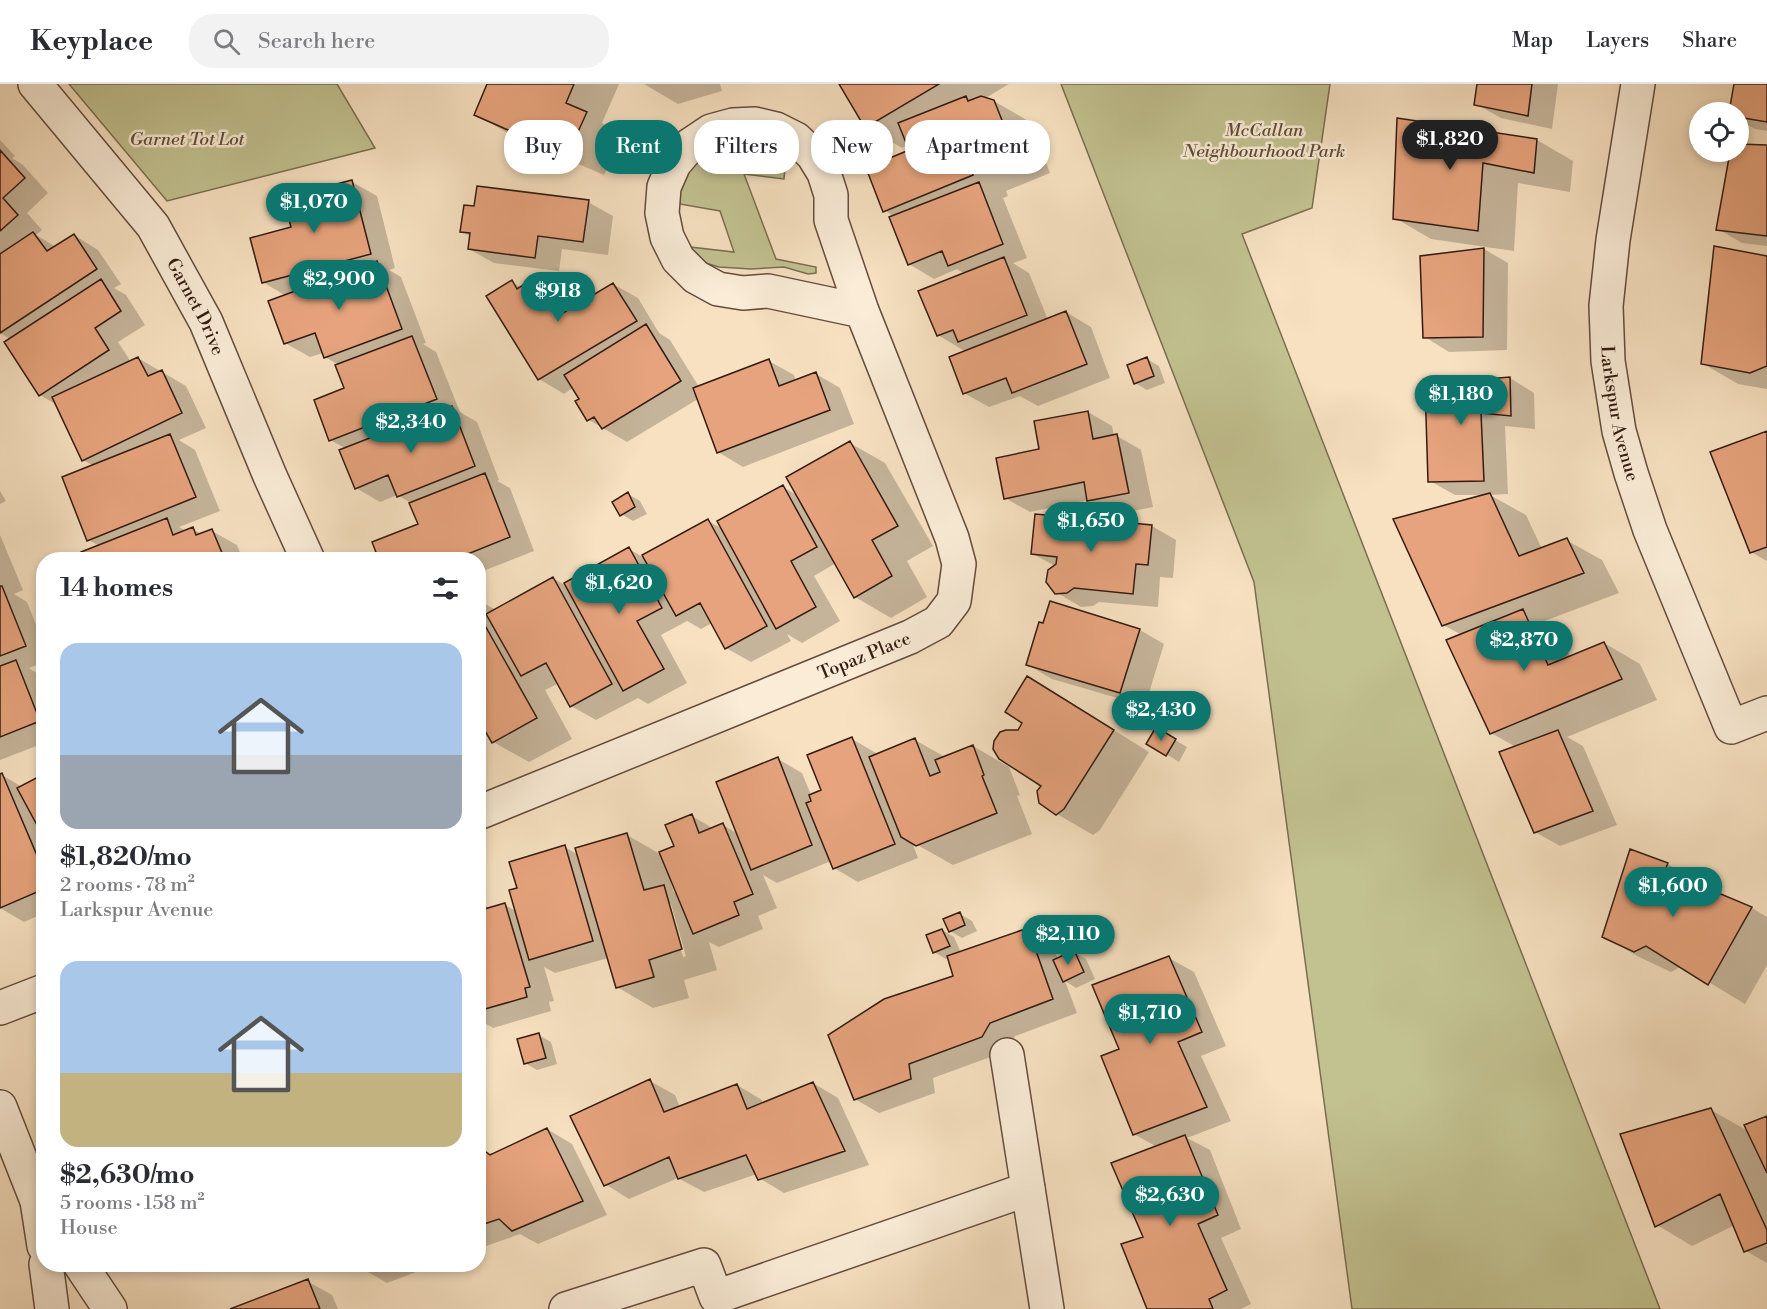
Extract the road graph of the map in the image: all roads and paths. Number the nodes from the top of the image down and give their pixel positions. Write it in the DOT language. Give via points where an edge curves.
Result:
graph roads {
  1 [pos="35,84"];
  2 [pos="1638,84"];
  3 [pos="862,311"];
  4 [pos="304,552"];
  5 [pos="1767,713"];
  6 [pos="486,810"];
  7 [pos="36,994"];
  8 [pos="0,1008"];
  9 [pos="1007,1055"];
  10 [pos="0,1107"];
  11 [pos="1028,1190"];
  12 [pos="36,1195"];
  13 [pos="47,1272"];
  14 [pos="85,1272"];
  15 [pos="718,1303"];
  16 [pos="52,1309"];
  17 [pos="110,1309"];
  18 [pos="566,1309"];
  19 [pos="1047,1309"];
  1 -- 4 [label="street, Garnet Drive" via="153,226 207,322"];
  2 -- 5 [label="street, Larkspur Avenue" via="1606,306 1608,361 1619,431 1650,530 1731,727"];
  3 -- 3 [label="street, Topaz Place" via="831,220 831,195 813,155 786,134 755,124 711,131 690,145 674,164 664,187 662,213 670,245 696,277 718,289 768,291"];
  3 -- 6 [label="street, Topaz Place" via="957,555 954,601 939,622"];
  7 -- 8 [label="street"];
  9 -- 11 [label="street"];
  10 -- 12 [label="street"];
  11 -- 15 [label="street"];
  11 -- 19 [label="street"];
  13 -- 16 [label="street"];
  14 -- 17 [label="street"];
  15 -- 18 [label="street" via="705,1265"];
}
